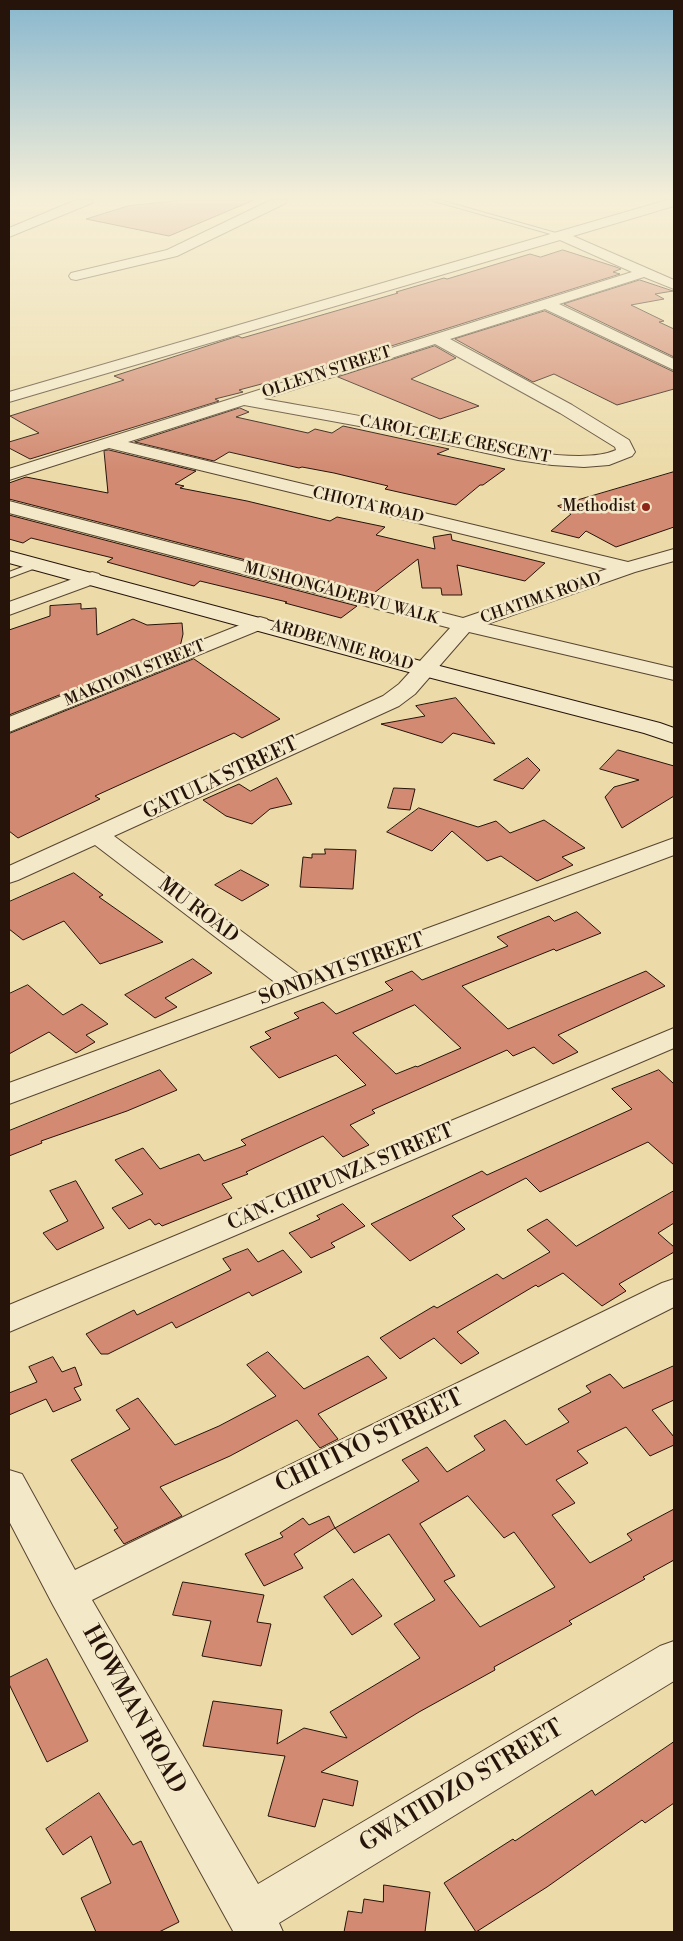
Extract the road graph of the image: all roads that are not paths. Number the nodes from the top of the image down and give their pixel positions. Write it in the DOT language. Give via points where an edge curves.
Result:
graph roads {
  1 [pos="370,291"];
  2 [pos="588,291"];
  3 [pos="546,304"];
  4 [pos="436,338"];
  5 [pos="674,365"];
  6 [pos="9,396"];
  7 [pos="241,400"];
  8 [pos="108,443"];
  9 [pos="9,475"];
  10 [pos="9,507"];
  11 [pos="674,555"];
  12 [pos="9,557"];
  13 [pos="38,564"];
  14 [pos="628,568"];
  15 [pos="9,575"];
  16 [pos="92,578"];
  17 [pos="9,609"];
  18 [pos="260,623"];
  19 [pos="464,626"];
  20 [pos="424,669"];
  21 [pos="674,674"];
  22 [pos="9,725"];
  23 [pos="674,736"];
  24 [pos="98,835"];
  25 [pos="674,846"];
  26 [pos="9,875"];
  27 [pos="298,986"];
  28 [pos="674,1037"];
  29 [pos="9,1094"];
  30 [pos="674,1292"];
  31 [pos="9,1319"];
  32 [pos="9,1485"];
  33 [pos="67,1593"];
  34 [pos="674,1659"];
  35 [pos="254,1924"];
  1 -- 6 [label="street"];
  2 -- 3 [label="street, OLLEYN STREET"];
  3 -- 4 [label="street, OLLEYN STREET"];
  3 -- 5 [label="street"];
  4 -- 7 [label="street, OLLEYN STREET"];
  4 -- 7 [label="street, CAROL CELE CRESCENT" via="566,409 623,444 626,452 609,460 593,462 538,458 400,428"];
  7 -- 8 [label="street, OLLEYN STREET"];
  8 -- 9 [label="street, OLLEYN STREET" via="28,466"];
  8 -- 14 [label="street, CHIOTA ROAD"];
  10 -- 19 [label="street, MUSHONGADEBVU WALK"];
  11 -- 14 [label="street, CHATIMA ROAD"];
  12 -- 13 [label="street, ARDBENNIE ROAD"];
  13 -- 15 [label="lane"];
  13 -- 16 [label="street, ARDBENNIE ROAD"];
  14 -- 19 [label="street, CHATIMA ROAD"];
  16 -- 17 [label="street"];
  16 -- 18 [label="street, ARDBENNIE ROAD"];
  18 -- 20 [label="street, ARDBENNIE ROAD"];
  18 -- 22 [label="street, MAKIYONI STREET"];
  19 -- 20 [label="street, CHATIMA ROAD"];
  19 -- 21 [label="street, MUSHONGADEBVU WALK"];
  20 -- 23 [label="street, ARDBENNIE ROAD"];
  20 -- 24 [label="street, GATULA STREET" via="391,701"];
  24 -- 26 [label="street, GATULA STREET"];
  24 -- 27 [label="street, MU ROAD"];
  25 -- 27 [label="street, SONDAYI STREET"];
  27 -- 29 [label="street, SONDAYI STREET"];
  28 -- 31 [label="street, CAN. CHIPUNZA STREET"];
  30 -- 33 [label="street, CHITIYO STREET"];
  32 -- 33 [label="street, HOWMAN ROAD"];
  33 -- 35 [label="street, HOWMAN ROAD"];
  34 -- 35 [label="street, GWATIDZO STREET"];
}
